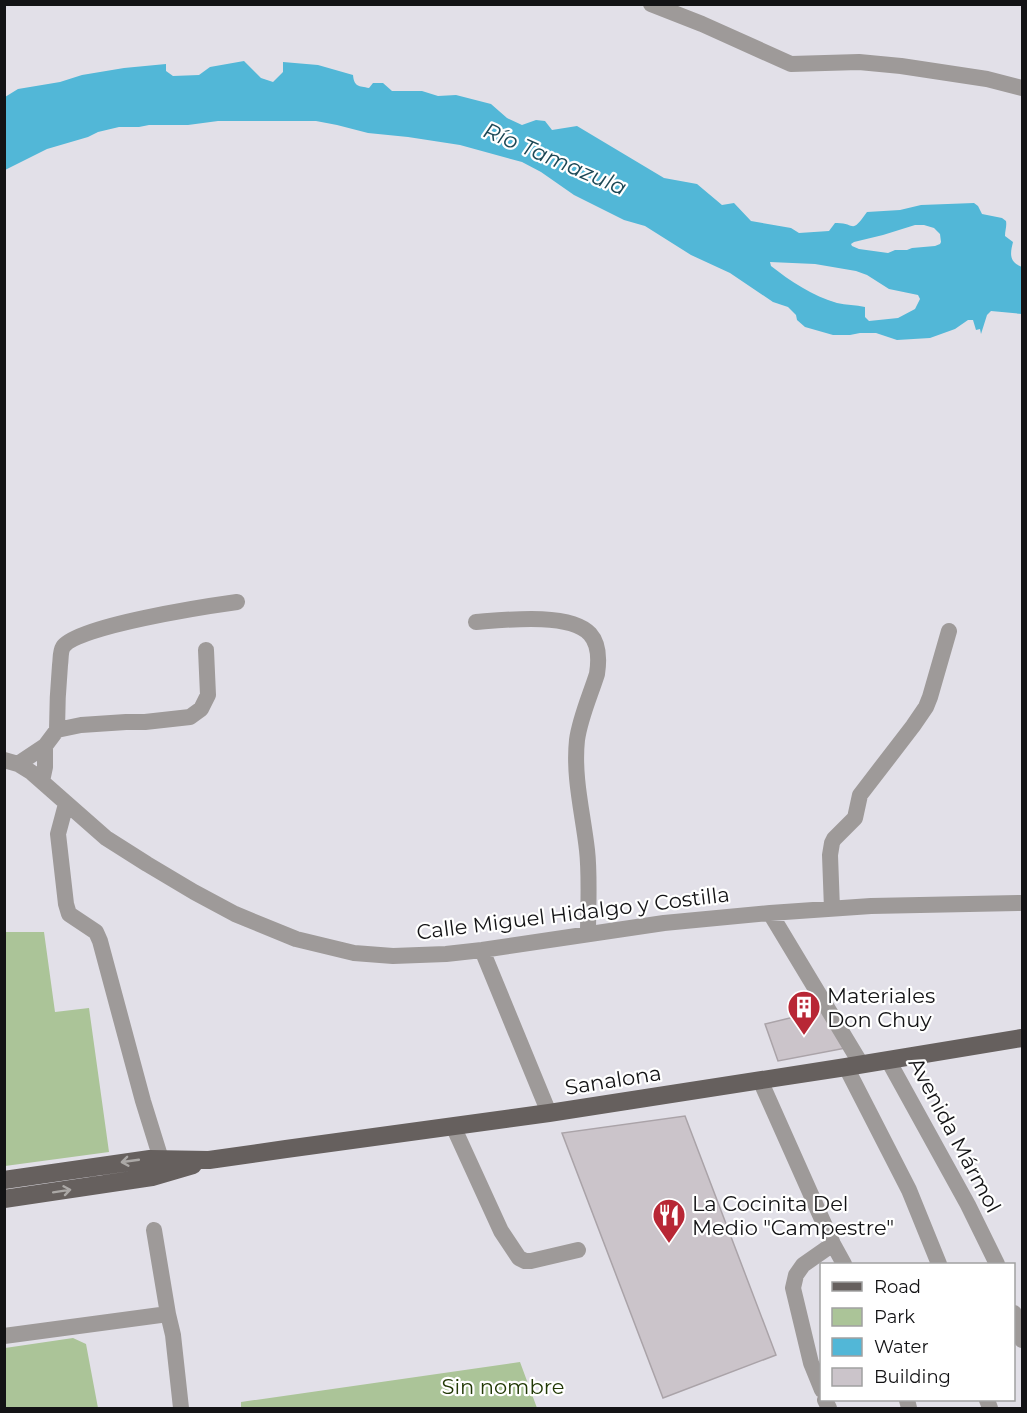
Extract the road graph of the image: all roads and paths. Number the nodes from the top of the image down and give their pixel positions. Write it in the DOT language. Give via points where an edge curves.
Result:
graph roads {
  1 [pos="651,4"];
  2 [pos="1023,88"];
  3 [pos="237,602"];
  4 [pos="476,622"];
  5 [pos="949,631"];
  6 [pos="206,650"];
  7 [pos="57,730"];
  8 [pos="45,746"];
  9 [pos="11,762"];
  10 [pos="42,781"];
  11 [pos="66,804"];
  12 [pos="1023,903"];
  13 [pos="832,909"];
  14 [pos="770,913"];
  15 [pos="588,933"];
  16 [pos="482,950"];
  17 [pos="1023,1038"];
  18 [pos="888,1059"];
  19 [pos="853,1065"];
  20 [pos="759,1080"];
  21 [pos="549,1113"];
  22 [pos="453,1126"];
  23 [pos="161,1159"];
  24 [pos="209,1160"];
  25 [pos="29,1176"];
  26 [pos="4,1180"];
  27 [pos="32,1195"];
  28 [pos="4,1199"];
  29 [pos="154,1230"];
  30 [pos="833,1244"];
  31 [pos="578,1250"];
  32 [pos="843,1263"];
  33 [pos="939,1263"];
  34 [pos="997,1263"];
  35 [pos="168,1314"];
  36 [pos="1015,1316"];
  37 [pos="4,1336"];
  38 [pos="1023,1340"];
  39 [pos="820,1385"];
  40 [pos="181,1408"];
  1 -- 2 [label="street" via="790,64 859,62 901,66"];
  3 -- 7 [label="street" via="127,622 68,641 62,649"];
  4 -- 15 [label="street" via="565,622 583,628 595,642 598,666 581,720 576,762 588,853"];
  5 -- 13 [label="street" via="926,707 860,795 855,818 832,843"];
  6 -- 7 [label="street" via="208,695 201,709 190,717"];
  7 -- 8 [label="street"];
  8 -- 9 [label="street"];
  8 -- 10 [label="street"];
  9 -- 10 [label="street, Calle Miguel Hidalgo y Costilla"];
  10 -- 11 [label="street, Calle Miguel Hidalgo y Costilla"];
  11 -- 16 [label="street, Calle Miguel Hidalgo y Costilla" via="106,838 194,892 296,939 354,953 393,956"];
  11 -- 23 [label="street" via="58,834 66,904 69,914 96,932 100,941"];
  12 -- 13 [label="street, Calle Miguel Hidalgo y Costilla"];
  13 -- 14 [label="street, Calle Miguel Hidalgo y Costilla"];
  14 -- 15 [label="street, Calle Miguel Hidalgo y Costilla"];
  14 -- 19 [label="street"];
  15 -- 16 [label="street, Calle Miguel Hidalgo y Costilla"];
  16 -- 21 [label="street"];
  17 -- 18 [label="main road, Sanalona"];
  18 -- 19 [label="main road, Sanalona"];
  18 -- 34 [label="street, Avenida Mármol"];
  19 -- 20 [label="main road, Sanalona"];
  19 -- 33 [label="street"];
  20 -- 21 [label="main road, Sanalona"];
  20 -- 30 [label="street"];
  21 -- 22 [label="main road, Sanalona"];
  22 -- 24 [label="main road, Sanalona"];
  22 -- 31 [label="street" via="501,1231 519,1258 531,1261"];
  23 -- 24 [label="main road"];
  23 -- 25 [label="main road, one-way"];
  27 -- 24 [label="main road, one-way" via="153,1177"];
  25 -- 26 [label="main road"];
  25 -- 27 [label="main road"];
  27 -- 28 [label="main road"];
  29 -- 35 [label="street"];
  30 -- 32 [label="street"];
  30 -- 39 [label="street" via="803,1265 793,1288"];
  35 -- 37 [label="street"];
  35 -- 40 [label="street"];
  36 -- 38 [label="street"];
}
